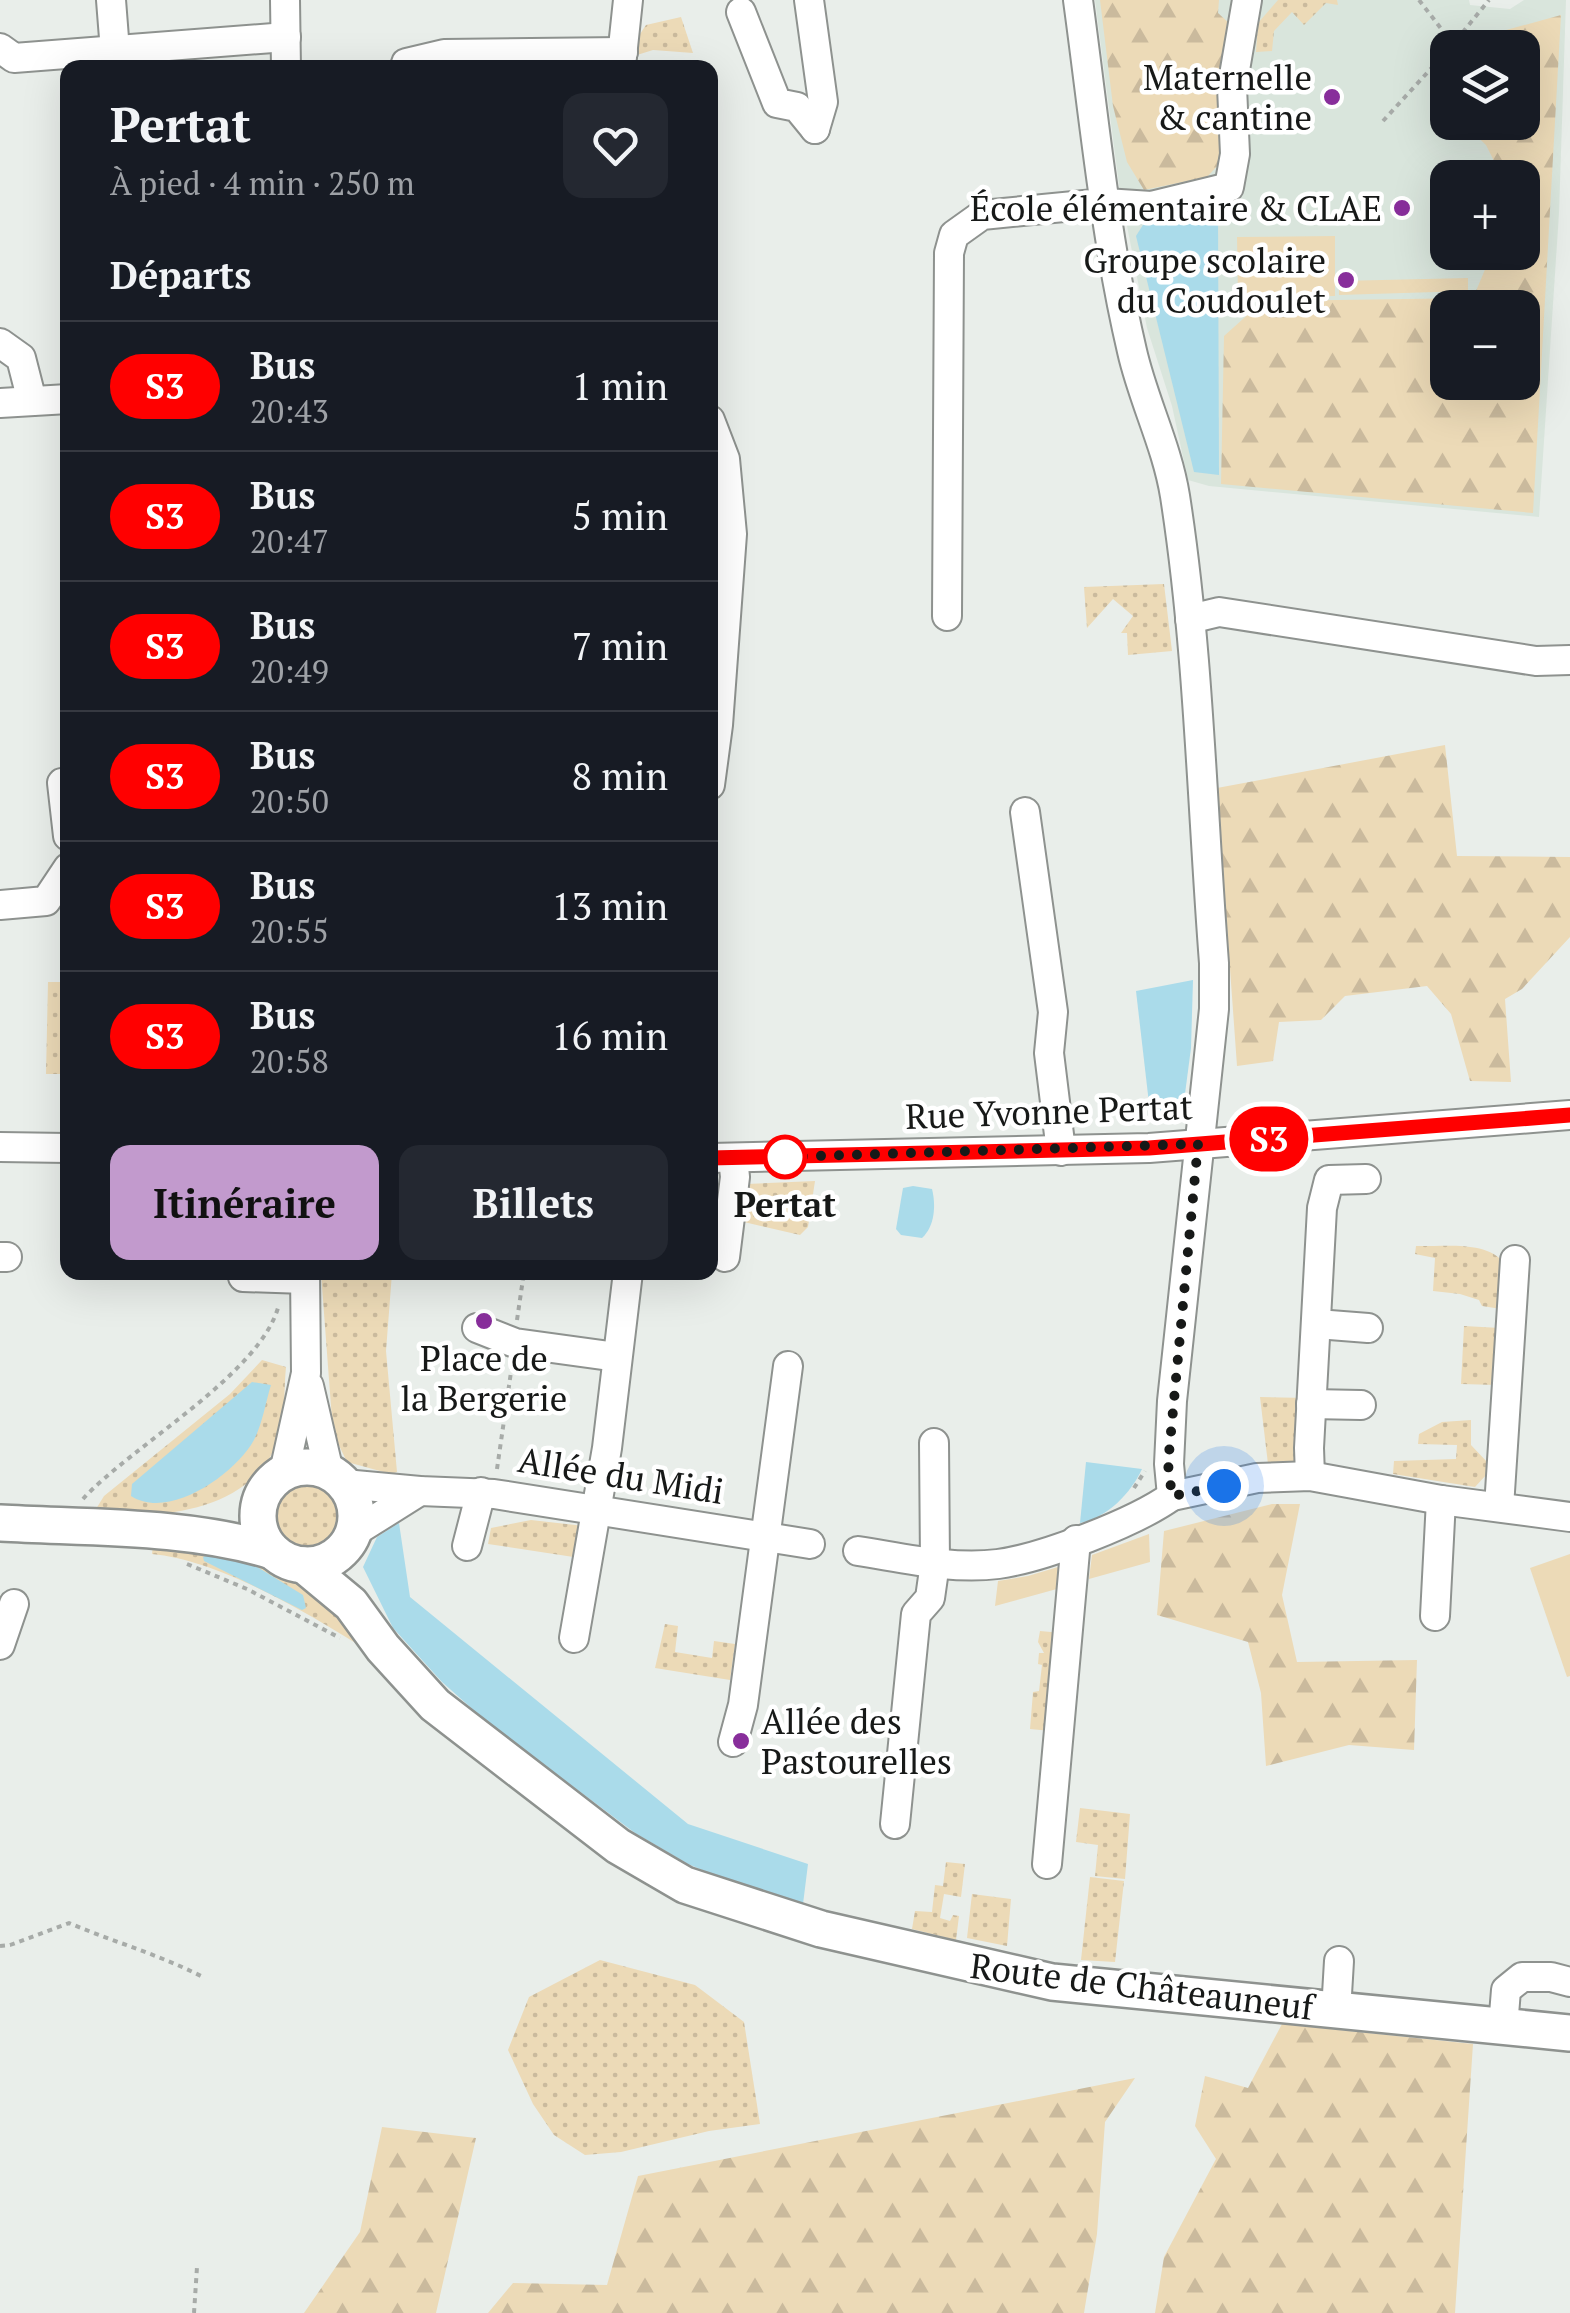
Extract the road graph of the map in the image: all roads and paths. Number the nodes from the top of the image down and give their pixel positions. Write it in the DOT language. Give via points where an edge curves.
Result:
graph roads {
  1 [pos="111,0"];
  2 [pos="285,0"];
  3 [pos="628,0"];
  4 [pos="810,0"];
  5 [pos="1078,0"];
  6 [pos="1247,0"];
  7 [pos="1419,0"];
  8 [pos="1489,0"];
  9 [pos="741,12"];
  10 [pos="1439,30"];
  11 [pos="1464,30"];
  12 [pos="286,36"];
  13 [pos="0,48"];
  14 [pos="115,51"];
  15 [pos="286,60"];
  16 [pos="421,60"];
  17 [pos="622,60"];
  18 [pos="1430,69"];
  19 [pos="1383,121"];
  20 [pos="1106,203"];
  21 [pos="0,344"];
  22 [pos="60,399"];
  23 [pos="32,401"];
  24 [pos="0,402"];
  25 [pos="718,441"];
  26 [pos="720,497"];
  27 [pos="1190,612"];
  28 [pos="947,616"];
  29 [pos="1570,660"];
  30 [pos="718,725"];
  31 [pos="1025,812"];
  32 [pos="60,880"];
  33 [pos="0,905"];
  34 [pos="1570,1115"];
  35 [pos="1198,1144"];
  36 [pos="0,1147"];
  37 [pos="60,1148"];
  38 [pos="1060,1151"];
  39 [pos="722,1158"];
  40 [pos="1366,1180"];
  41 [pos="725,1258"];
  42 [pos="1515,1260"];
  43 [pos="296,1280"];
  44 [pos="298,1280"];
  45 [pos="523,1280"];
  46 [pos="627,1280"];
  47 [pos="1316,1324"];
  48 [pos="477,1328"];
  49 [pos="1368,1328"];
  50 [pos="515,1343"];
  51 [pos="617,1358"];
  52 [pos="788,1366"];
  53 [pos="306,1373"];
  54 [pos="1312,1404"];
  55 [pos="1361,1405"];
  56 [pos="934,1443"];
  57 [pos="1310,1476"];
  58 [pos="337,1478"];
  59 [pos="273,1484"];
  60 [pos="420,1492"];
  61 [pos="487,1493"];
  62 [pos="1172,1496"];
  63 [pos="1442,1500"];
  64 [pos="1499,1508"];
  65 [pos="598,1510"];
  66 [pos="1570,1517"];
  67 [pos="0,1523"];
  68 [pos="71,1526"];
  69 [pos="766,1537"];
  70 [pos="1076,1540"];
  71 [pos="348,1541"];
  72 [pos="810,1544"];
  73 [pos="466,1546"];
  74 [pos="174,1548"];
  75 [pos="858,1551"];
  76 [pos="288,1558"];
  77 [pos="935,1563"];
  78 [pos="14,1604"];
  79 [pos="351,1604"];
  80 [pos="1435,1616"];
  81 [pos="574,1638"];
  82 [pos="343,1640"];
  83 [pos="0,1644"];
  84 [pos="733,1742"];
  85 [pos="895,1824"];
  86 [pos="1047,1864"];
  87 [pos="0,1946"];
  88 [pos="1338,1961"];
  89 [pos="203,1977"];
  90 [pos="1570,1982"];
  91 [pos="1336,2011"];
  92 [pos="1502,2026"];
  93 [pos="1570,2033"];
  94 [pos="197,2267"];
  95 [pos="194,2313"];
  1 -- 14 [label="street"];
  2 -- 12 [label="street"];
  3 -- 17 [label="street"];
  4 -- 9 [label="street" via="823,102 815,129 797,107 777,102"];
  5 -- 20 [label="street"];
  6 -- 20 [label="street" via="1232,88 1229,187 1151,206"];
  7 -- 10 [label="path"];
  8 -- 11 [label="path"];
  12 -- 14 [label="street"];
  12 -- 15 [label="street"];
  13 -- 14 [label="street" via="14,58"];
  16 -- 17 [label="street" via="444,54"];
  18 -- 19 [label="path"];
  20 -- 27 [label="street" via="1132,352 1171,476"];
  20 -- 28 [label="street" via="982,215 954,235"];
  21 -- 23 [label="street" via="21,358"];
  22 -- 23 [label="street"];
  23 -- 24 [label="street"];
  25 -- 26 [label="street" via="725,459"];
  26 -- 30 [label="street" via="732,534"];
  27 -- 29 [label="street"];
  27 -- 35 [label="street" via="1214,963"];
  31 -- 38 [label="street" via="1053,1012 1049,1053"];
  32 -- 33 [label="street" via="46,901"];
  34 -- 35 [label="street, Rue Yvonne Pertat"];
  35 -- 38 [label="street, Rue Yvonne Pertat"];
  35 -- 62 [label="street" via="1172,1402"];
  36 -- 37 [label="street"];
  38 -- 39 [label="street, Rue Yvonne Pertat"];
  39 -- 41 [label="street" via="734,1176"];
  40 -- 47 [label="street" via="1328,1180"];
  42 -- 64 [label="street"];
  43 -- 68 [label="path" via="251,1352 84,1497"];
  44 -- 53 [label="street"];
  45 -- 50 [label="path"];
  46 -- 51 [label="street"];
  47 -- 49 [label="street"];
  47 -- 54 [label="street"];
  48 -- 50 [label="street"];
  50 -- 51 [label="street"];
  50 -- 61 [label="path"];
  51 -- 65 [label="street"];
  52 -- 69 [label="street"];
  53 -- 58 [label="street"];
  53 -- 59 [label="street"];
  54 -- 55 [label="street"];
  54 -- 57 [label="street"];
  56 -- 77 [label="street"];
  57 -- 62 [label="street" via="1256,1478"];
  57 -- 63 [label="street"];
  58 -- 59 [label="main road" via="307,1466"];
  58 -- 60 [label="street, Allée du Midi"];
  58 -- 71 [label="main road" via="356,1512"];
  59 -- 74 [label="main road"];
  59 -- 76 [label="main road" via="258,1519 260,1531"];
  60 -- 61 [label="street, Allée du Midi"];
  60 -- 71 [label="street"];
  61 -- 65 [label="street, Allée du Midi"];
  61 -- 73 [label="street"];
  62 -- 70 [label="street" via="1149,1513"];
  63 -- 64 [label="street"];
  63 -- 80 [label="street"];
  64 -- 66 [label="street"];
  65 -- 69 [label="street, Allée du Midi"];
  65 -- 81 [label="street"];
  67 -- 68 [label="main road"];
  68 -- 74 [label="main road"];
  69 -- 72 [label="street, Allée du Midi"];
  69 -- 84 [label="street"];
  70 -- 77 [label="street" via="997,1564"];
  70 -- 86 [label="street"];
  71 -- 76 [label="main road" via="319,1564"];
  71 -- 79 [label="main road, Route de Châteauneuf"];
  74 -- 76 [label="main road" via="233,1541"];
  74 -- 82 [label="path" via="188,1564"];
  75 -- 77 [label="street"];
  76 -- 79 [label="main road, Route de Châteauneuf"];
  77 -- 85 [label="street" via="930,1598 916,1614"];
  78 -- 83 [label="street"];
  79 -- 91 [label="main road, Route de Châteauneuf" via="435,1705 618,1846 685,1885 821,1929 1052,1982"];
  87 -- 89 [label="path" via="69,1923"];
  88 -- 91 [label="street"];
  90 -- 92 [label="street" via="1522,1977 1506,1990"];
  91 -- 92 [label="main road, Route de Châteauneuf"];
  92 -- 93 [label="main road, Route de Châteauneuf"];
  94 -- 95 [label="path"];
}
